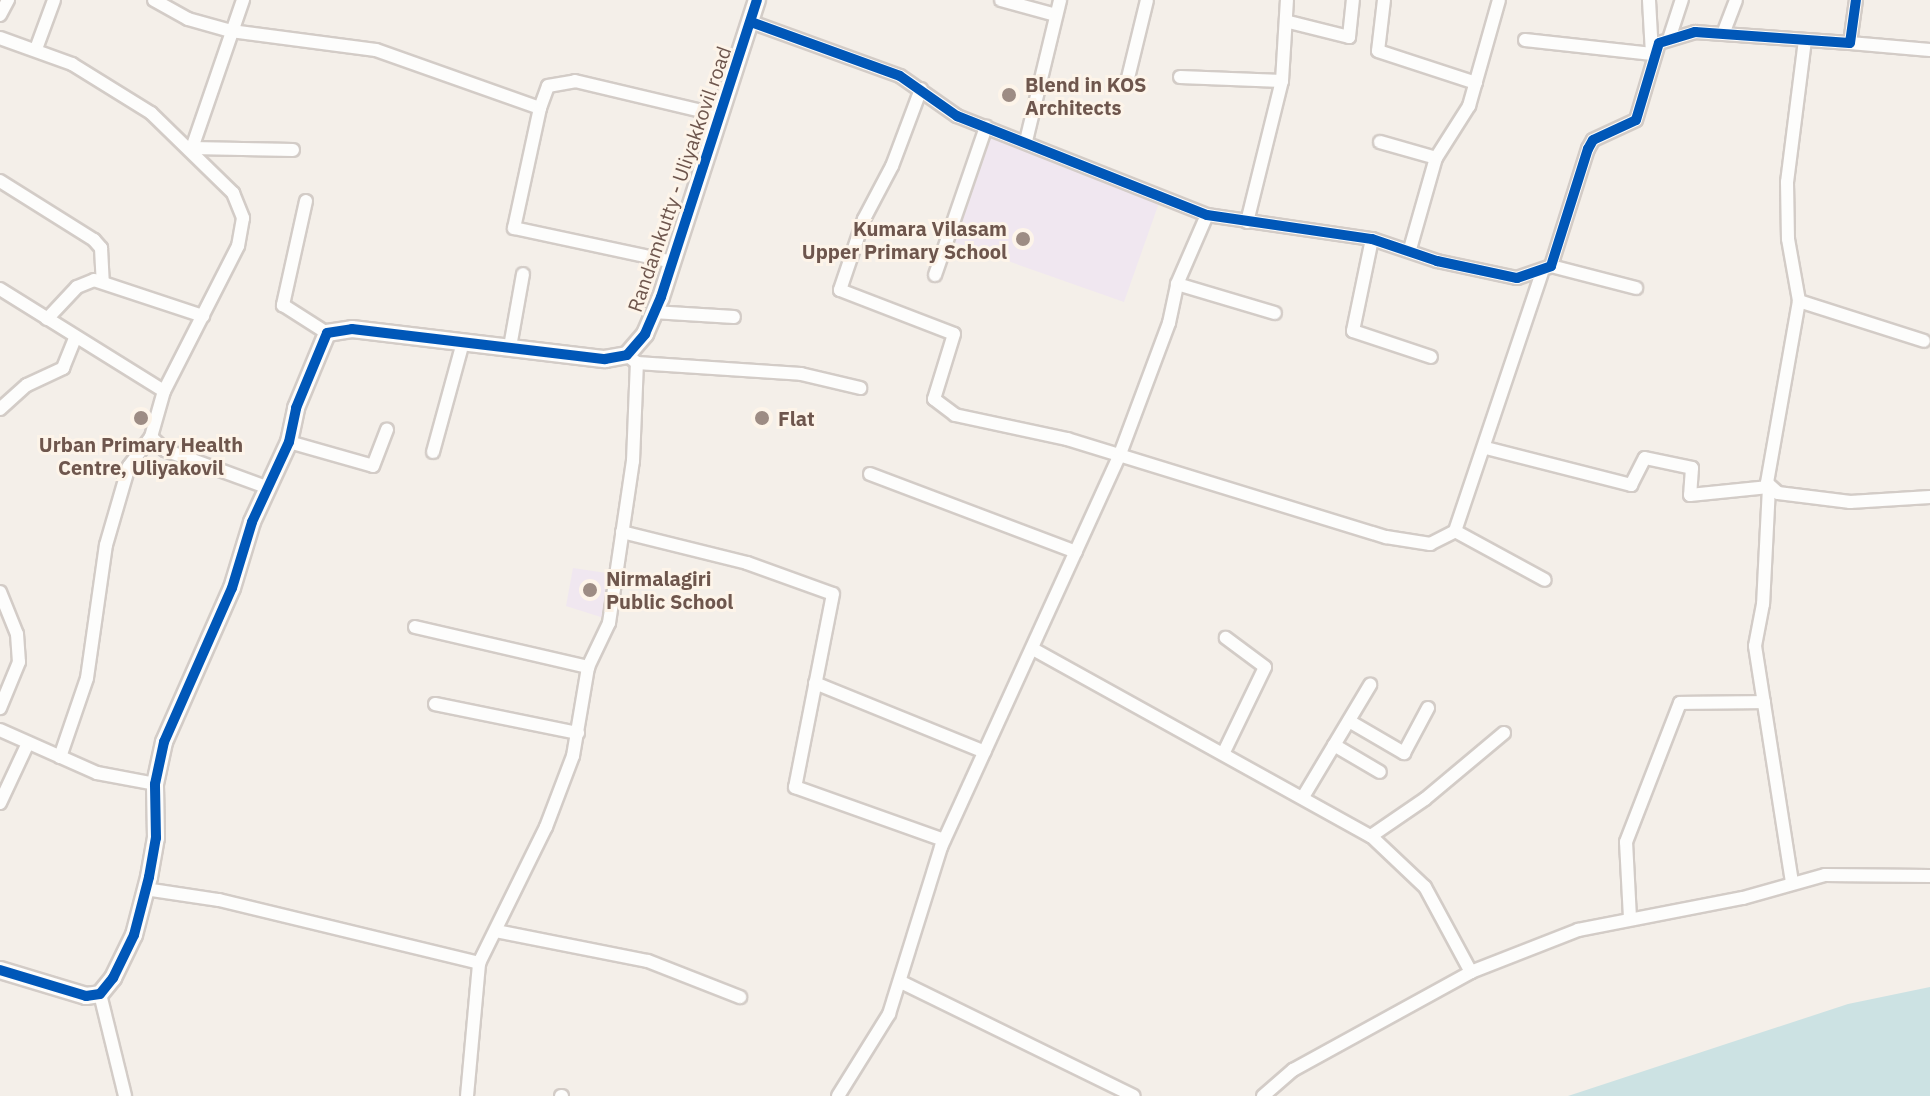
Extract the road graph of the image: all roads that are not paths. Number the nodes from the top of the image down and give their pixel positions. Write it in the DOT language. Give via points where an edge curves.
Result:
graph roads {
  1 [pos="8,0"];
  2 [pos="54,0"];
  3 [pos="154,0"];
  4 [pos="243,0"];
  5 [pos="757,0"];
  6 [pos="1001,0"];
  7 [pos="1060,0"];
  8 [pos="1147,0"];
  9 [pos="1287,0"];
  10 [pos="1353,0"];
  11 [pos="1384,0"];
  12 [pos="1499,0"];
  13 [pos="1649,0"];
  14 [pos="1682,0"];
  15 [pos="1736,0"];
  16 [pos="1856,0"];
  17 [pos="0,15"];
  18 [pos="1056,15"];
  19 [pos="751,22"];
  20 [pos="1289,22"];
  21 [pos="231,31"];
  22 [pos="1723,34"];
  23 [pos="1670,36"];
  24 [pos="0,38"];
  25 [pos="1525,40"];
  26 [pos="1805,40"];
  27 [pos="1850,43"];
  28 [pos="36,49"];
  29 [pos="1930,50"];
  30 [pos="1652,54"];
  31 [pos="1180,77"];
  32 [pos="1128,78"];
  33 [pos="1282,81"];
  34 [pos="1476,83"];
  35 [pos="921,89"];
  36 [pos="540,108"];
  37 [pos="719,115"];
  38 [pos="986,127"];
  39 [pos="1026,141"];
  40 [pos="1380,142"];
  41 [pos="192,148"];
  42 [pos="293,150"];
  43 [pos="1436,158"];
  44 [pos="0,181"];
  45 [pos="306,201"];
  46 [pos="1207,215"];
  47 [pos="1247,222"];
  48 [pos="1372,239"];
  49 [pos="1410,249"];
  50 [pos="672,262"];
  51 [pos="1546,270"];
  52 [pos="523,274"];
  53 [pos="935,275"];
  54 [pos="103,282"];
  55 [pos="1177,284"];
  56 [pos="1636,288"];
  57 [pos="0,289"];
  58 [pos="1799,301"];
  59 [pos="653,312"];
  60 [pos="1275,313"];
  61 [pos="203,316"];
  62 [pos="734,317"];
  63 [pos="47,319"];
  64 [pos="327,333"];
  65 [pos="75,339"];
  66 [pos="1924,341"];
  67 [pos="463,342"];
  68 [pos="510,347"];
  69 [pos="1431,357"];
  70 [pos="632,359"];
  71 [pos="860,388"];
  72 [pos="164,391"];
  73 [pos="0,409"];
  74 [pos="387,430"];
  75 [pos="151,437"];
  76 [pos="289,442"];
  77 [pos="1486,448"];
  78 [pos="433,452"];
  79 [pos="1120,454"];
  80 [pos="870,474"];
  81 [pos="266,487"];
  82 [pos="1769,487"];
  83 [pos="1930,497"];
  84 [pos="1455,531"];
  85 [pos="622,532"];
  86 [pos="1076,552"];
  87 [pos="1545,580"];
  88 [pos="0,592"];
  89 [pos="415,627"];
  90 [pos="1226,638"];
  91 [pos="1033,649"];
  92 [pos="588,667"];
  93 [pos="815,683"];
  94 [pos="1370,685"];
  95 [pos="1764,702"];
  96 [pos="435,704"];
  97 [pos="0,708"];
  98 [pos="1428,708"];
  99 [pos="1349,721"];
  100 [pos="0,730"];
  101 [pos="578,733"];
  102 [pos="1504,733"];
  103 [pos="28,743"];
  104 [pos="1334,745"];
  105 [pos="985,752"];
  106 [pos="1224,752"];
  107 [pos="60,757"];
  108 [pos="1380,772"];
  109 [pos="155,784"];
  110 [pos="1303,797"];
  111 [pos="0,803"];
  112 [pos="1371,836"];
  113 [pos="944,840"];
  114 [pos="1930,876"];
  115 [pos="1792,882"];
  116 [pos="145,889"];
  117 [pos="1630,918"];
  118 [pos="496,931"];
  119 [pos="479,963"];
  120 [pos="0,970"];
  121 [pos="1471,972"];
  122 [pos="901,982"];
  123 [pos="100,994"];
  124 [pos="740,997"];
  125 [pos="125,1096"];
  126 [pos="467,1096"];
  127 [pos="838,1096"];
  128 [pos="1134,1096"];
  129 [pos="1263,1096"];
  1 -- 17 [label="street"];
  2 -- 28 [label="street"];
  3 -- 21 [label="street" via="188,19"];
  4 -- 21 [label="street"];
  5 -- 19 [label="street, Randamkutty - Uliyakkovil road"];
  6 -- 18 [label="street"];
  7 -- 18 [label="street"];
  8 -- 32 [label="street"];
  9 -- 20 [label="street"];
  10 -- 20 [label="street" via="1349,37"];
  11 -- 34 [label="street" via="1378,51"];
  12 -- 34 [label="street"];
  13 -- 30 [label="street"];
  14 -- 23 [label="street"];
  15 -- 22 [label="street"];
  16 -- 27 [label="street"];
  18 -- 39 [label="street"];
  19 -- 35 [label="street" via="831,48"];
  19 -- 37 [label="street, Randamkutty - Uliyakkovil road"];
  20 -- 33 [label="street"];
  21 -- 36 [label="street" via="376,50"];
  21 -- 41 [label="street"];
  22 -- 23 [label="street"];
  22 -- 26 [label="street"];
  23 -- 30 [label="street"];
  24 -- 28 [label="street"];
  25 -- 30 [label="street"];
  26 -- 27 [label="street"];
  26 -- 58 [label="street" via="1787,182 1788,239"];
  27 -- 29 [label="street"];
  28 -- 41 [label="street" via="111,87"];
  30 -- 51 [label="street" via="1636,120 1593,140 1588,149"];
  31 -- 33 [label="street"];
  33 -- 47 [label="street"];
  34 -- 43 [label="street" via="1469,106"];
  35 -- 38 [label="street" via="957,116"];
  35 -- 79 [label="street" via="892,166 864,219 840,290 954,334 934,399 940,407"];
  36 -- 37 [label="street" via="548,86 575,81"];
  36 -- 50 [label="street" via="514,228"];
  37 -- 50 [label="street, Randamkutty - Uliyakkovil road"];
  38 -- 39 [label="street"];
  38 -- 53 [label="street"];
  39 -- 46 [label="street"];
  40 -- 43 [label="street"];
  41 -- 42 [label="street"];
  41 -- 61 [label="street" via="233,193 243,218 238,246"];
  43 -- 49 [label="street"];
  44 -- 54 [label="street" via="94,240 101,248"];
  45 -- 64 [label="street" via="283,305"];
  46 -- 47 [label="street"];
  46 -- 55 [label="street"];
  47 -- 48 [label="street"];
  48 -- 49 [label="street"];
  48 -- 69 [label="street" via="1353,331"];
  49 -- 51 [label="street" via="1437,261 1517,278"];
  50 -- 59 [label="street, Randamkutty - Uliyakkovil road"];
  51 -- 56 [label="street"];
  51 -- 77 [label="street"];
  52 -- 68 [label="street"];
  54 -- 61 [label="street"];
  54 -- 63 [label="street" via="77,287"];
  55 -- 60 [label="street"];
  55 -- 79 [label="street" via="1169,323"];
  57 -- 63 [label="street"];
  58 -- 66 [label="street"];
  58 -- 82 [label="street"];
  59 -- 62 [label="street"];
  59 -- 70 [label="street, Randamkutty - Uliyakkovil road"];
  61 -- 72 [label="street"];
  63 -- 65 [label="street"];
  64 -- 67 [label="street" via="352,329"];
  64 -- 76 [label="street" via="296,408"];
  65 -- 72 [label="street"];
  65 -- 73 [label="street" via="63,368 27,385"];
  67 -- 68 [label="street"];
  67 -- 78 [label="street"];
  68 -- 70 [label="street"];
  70 -- 71 [label="street" via="801,374"];
  70 -- 85 [label="street"];
  72 -- 75 [label="street"];
  74 -- 76 [label="street" via="373,466"];
  75 -- 81 [label="street" via="165,450"];
  75 -- 107 [label="street" via="129,466 106,545 87,678"];
  76 -- 81 [label="street"];
  77 -- 82 [label="street" via="1631,485 1645,458 1692,468 1690,495"];
  77 -- 84 [label="street"];
  79 -- 84 [label="street" via="1413,545 1430,544"];
  79 -- 86 [label="street"];
  80 -- 86 [label="street"];
  81 -- 109 [label="street" via="232,588 164,742"];
  82 -- 83 [label="street" via="1850,502"];
  82 -- 95 [label="street" via="1763,604 1755,646"];
  84 -- 87 [label="street"];
  85 -- 92 [label="street" via="609,623"];
  85 -- 93 [label="street" via="747,563 833,594"];
  86 -- 91 [label="street"];
  88 -- 97 [label="street" via="17,634 19,662"];
  89 -- 92 [label="street"];
  90 -- 106 [label="street" via="1265,667"];
  91 -- 105 [label="street"];
  91 -- 106 [label="street"];
  92 -- 101 [label="street"];
  93 -- 105 [label="street"];
  93 -- 113 [label="street" via="795,787"];
  94 -- 99 [label="street"];
  95 -- 115 [label="street"];
  95 -- 117 [label="street" via="1680,703 1626,842"];
  96 -- 101 [label="street"];
  98 -- 99 [label="street" via="1404,753"];
  99 -- 104 [label="street"];
  100 -- 103 [label="street"];
  101 -- 118 [label="street" via="531,865"];
  102 -- 112 [label="street"];
  103 -- 107 [label="street"];
  103 -- 111 [label="street"];
  104 -- 108 [label="street"];
  104 -- 110 [label="street"];
  105 -- 113 [label="street"];
  106 -- 110 [label="street"];
  107 -- 109 [label="street" via="97,773"];
  109 -- 116 [label="street" via="156,838"];
  110 -- 112 [label="street"];
  112 -- 121 [label="street" via="1425,887"];
  113 -- 122 [label="street"];
  114 -- 115 [label="street" via="1825,875"];
  115 -- 117 [label="street" via="1743,898"];
  116 -- 119 [label="street" via="219,900"];
  116 -- 123 [label="street" via="134,935"];
  117 -- 121 [label="street" via="1578,930"];
  118 -- 119 [label="street"];
  118 -- 124 [label="street" via="648,961"];
  119 -- 126 [label="street"];
  120 -- 123 [label="street" via="86,996"];
  121 -- 129 [label="street" via="1293,1070"];
  122 -- 127 [label="street" via="863,1061"];
  122 -- 128 [label="street"];
  123 -- 125 [label="street"];
}
